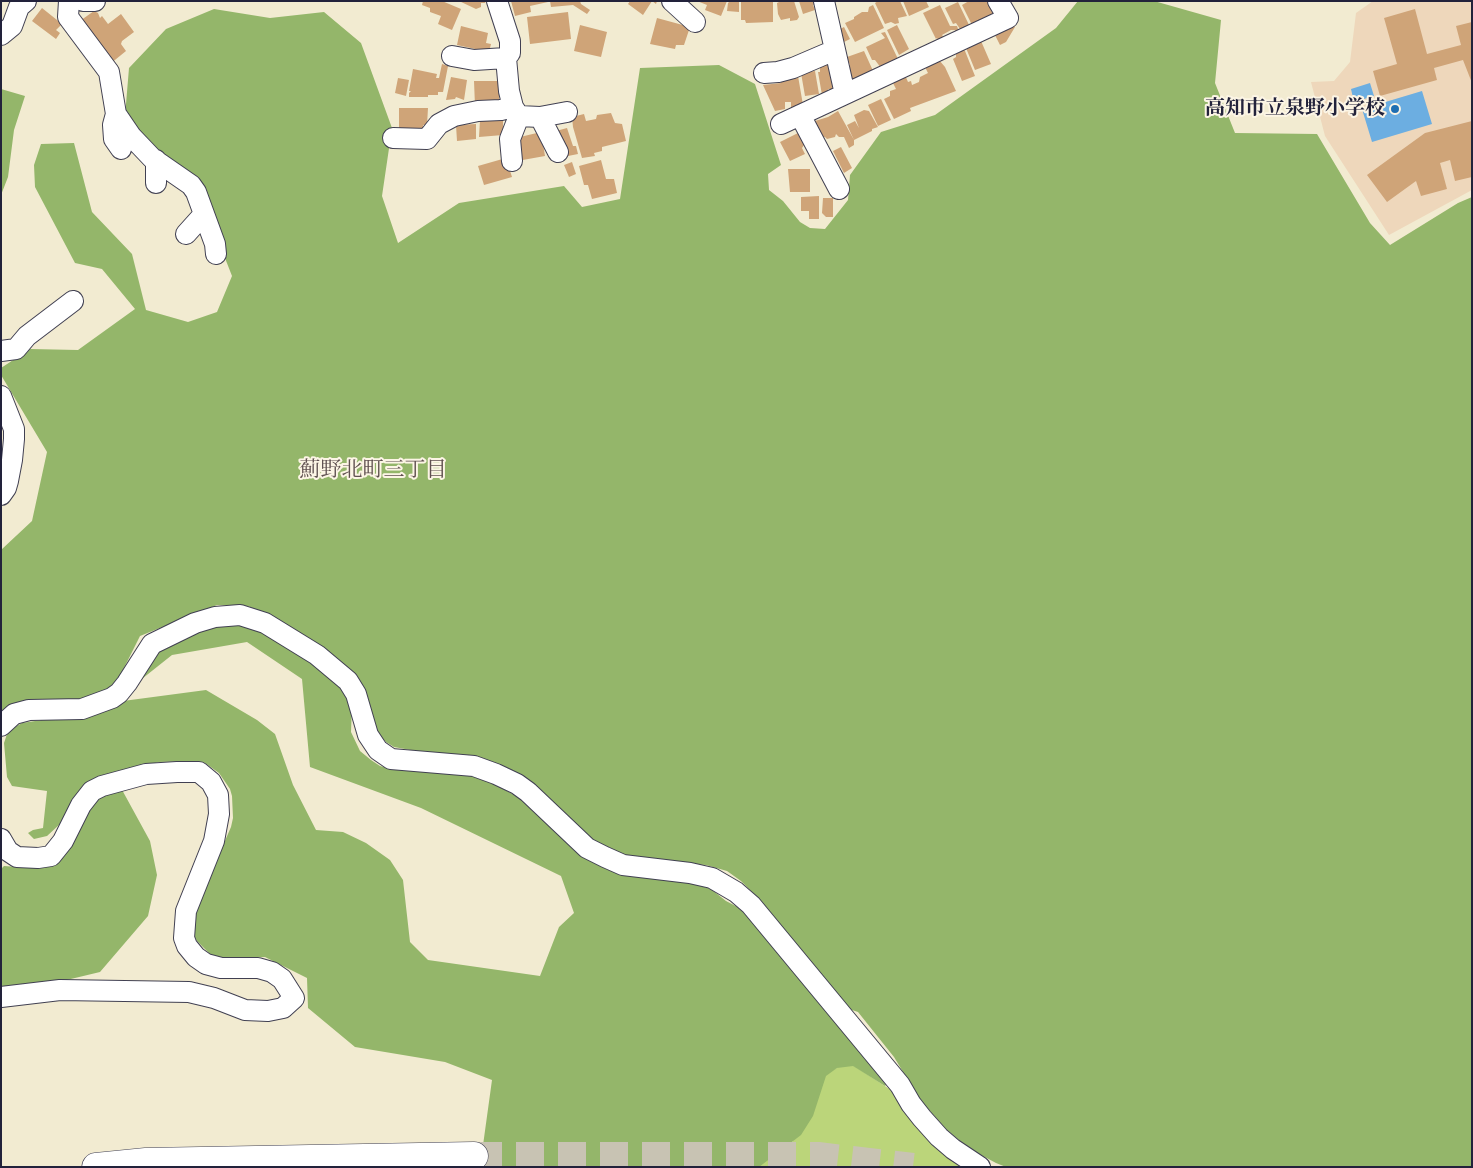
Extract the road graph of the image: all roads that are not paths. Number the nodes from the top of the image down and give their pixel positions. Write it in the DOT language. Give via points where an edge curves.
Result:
graph roads {
  1 [pos="26,1"];
  2 [pos="70,1"];
  3 [pos="83,1"];
  4 [pos="95,1"];
  5 [pos="497,1"];
  6 [pos="672,1"];
  7 [pos="998,1"];
  8 [pos="830,4"];
  9 [pos="695,22"];
  10 [pos="1,35"];
  11 [pos="835,50"];
  12 [pos="452,56"];
  13 [pos="506,58"];
  14 [pos="764,73"];
  15 [pos="845,94"];
  16 [pos="516,111"];
  17 [pos="566,112"];
  18 [pos="116,114"];
  19 [pos="800,115"];
  20 [pos="540,117"];
  21 [pos="781,124"];
  22 [pos="394,138"];
  23 [pos="121,149"];
  24 [pos="558,152"];
  25 [pos="156,160"];
  26 [pos="512,161"];
  27 [pos="156,183"];
  28 [pos="838,189"];
  29 [pos="204,214"];
  30 [pos="186,234"];
  31 [pos="216,254"];
  32 [pos="73,301"];
  33 [pos="1,351"];
  34 [pos="1,396"];
  35 [pos="1,495"];
  36 [pos="1,726"];
  37 [pos="1,838"];
  38 [pos="1,998"];
  39 [pos="474,1156"];
  40 [pos="96,1167"];
  41 [pos="980,1167"];
  1 -- 10 [label="street" via="19,7 12,26"];
  2 -- 18 [label="street" via="68,17 110,72"];
  3 -- 4 [label="street"];
  5 -- 13 [label="street" via="510,41 510,53"];
  6 -- 9 [label="street"];
  7 -- 15 [label="street" via="1008,18"];
  8 -- 11 [label="street"];
  11 -- 14 [label="street" via="793,68"];
  11 -- 15 [label="street"];
  12 -- 13 [label="street" via="474,60"];
  13 -- 16 [label="street"];
  15 -- 19 [label="street"];
  16 -- 20 [label="street"];
  16 -- 22 [label="street" via="478,111 454,116 439,124 427,139"];
  16 -- 26 [label="street" via="510,140"];
  17 -- 20 [label="street"];
  18 -- 23 [label="street" via="114,139"];
  18 -- 25 [label="street" via="131,136"];
  19 -- 21 [label="street"];
  19 -- 28 [label="street"];
  20 -- 24 [label="street"];
  25 -- 27 [label="street"];
  25 -- 29 [label="street" via="191,185"];
  29 -- 30 [label="street"];
  29 -- 31 [label="street"];
  32 -- 33 [label="street" via="27,336 16,349"];
  34 -- 35 [label="street" via="14,429 14,439 8,481"];
  36 -- 41 [label="street" via="14,714 29,710 82,709 112,698 127,683 152,644 195,623 240,615 265,624 317,655 348,681 356,694 368,735 378,750 391,759 474,766 496,774 528,792 587,848 605,857 623,865 690,872 712,878 736,892 751,905 900,1085 934,1131"];
  37 -- 38 [label="street" via="8,851 16,857 51,856 64,842 81,805 92,791 146,774 199,772 218,795 220,814 214,841 186,911 184,938 187,946 206,964 272,972 282,979 294,998 284,1008 268,1012 245,1010 189,992 60,990"];
  39 -- 40 [label="highway" via="146,1162"];
}
